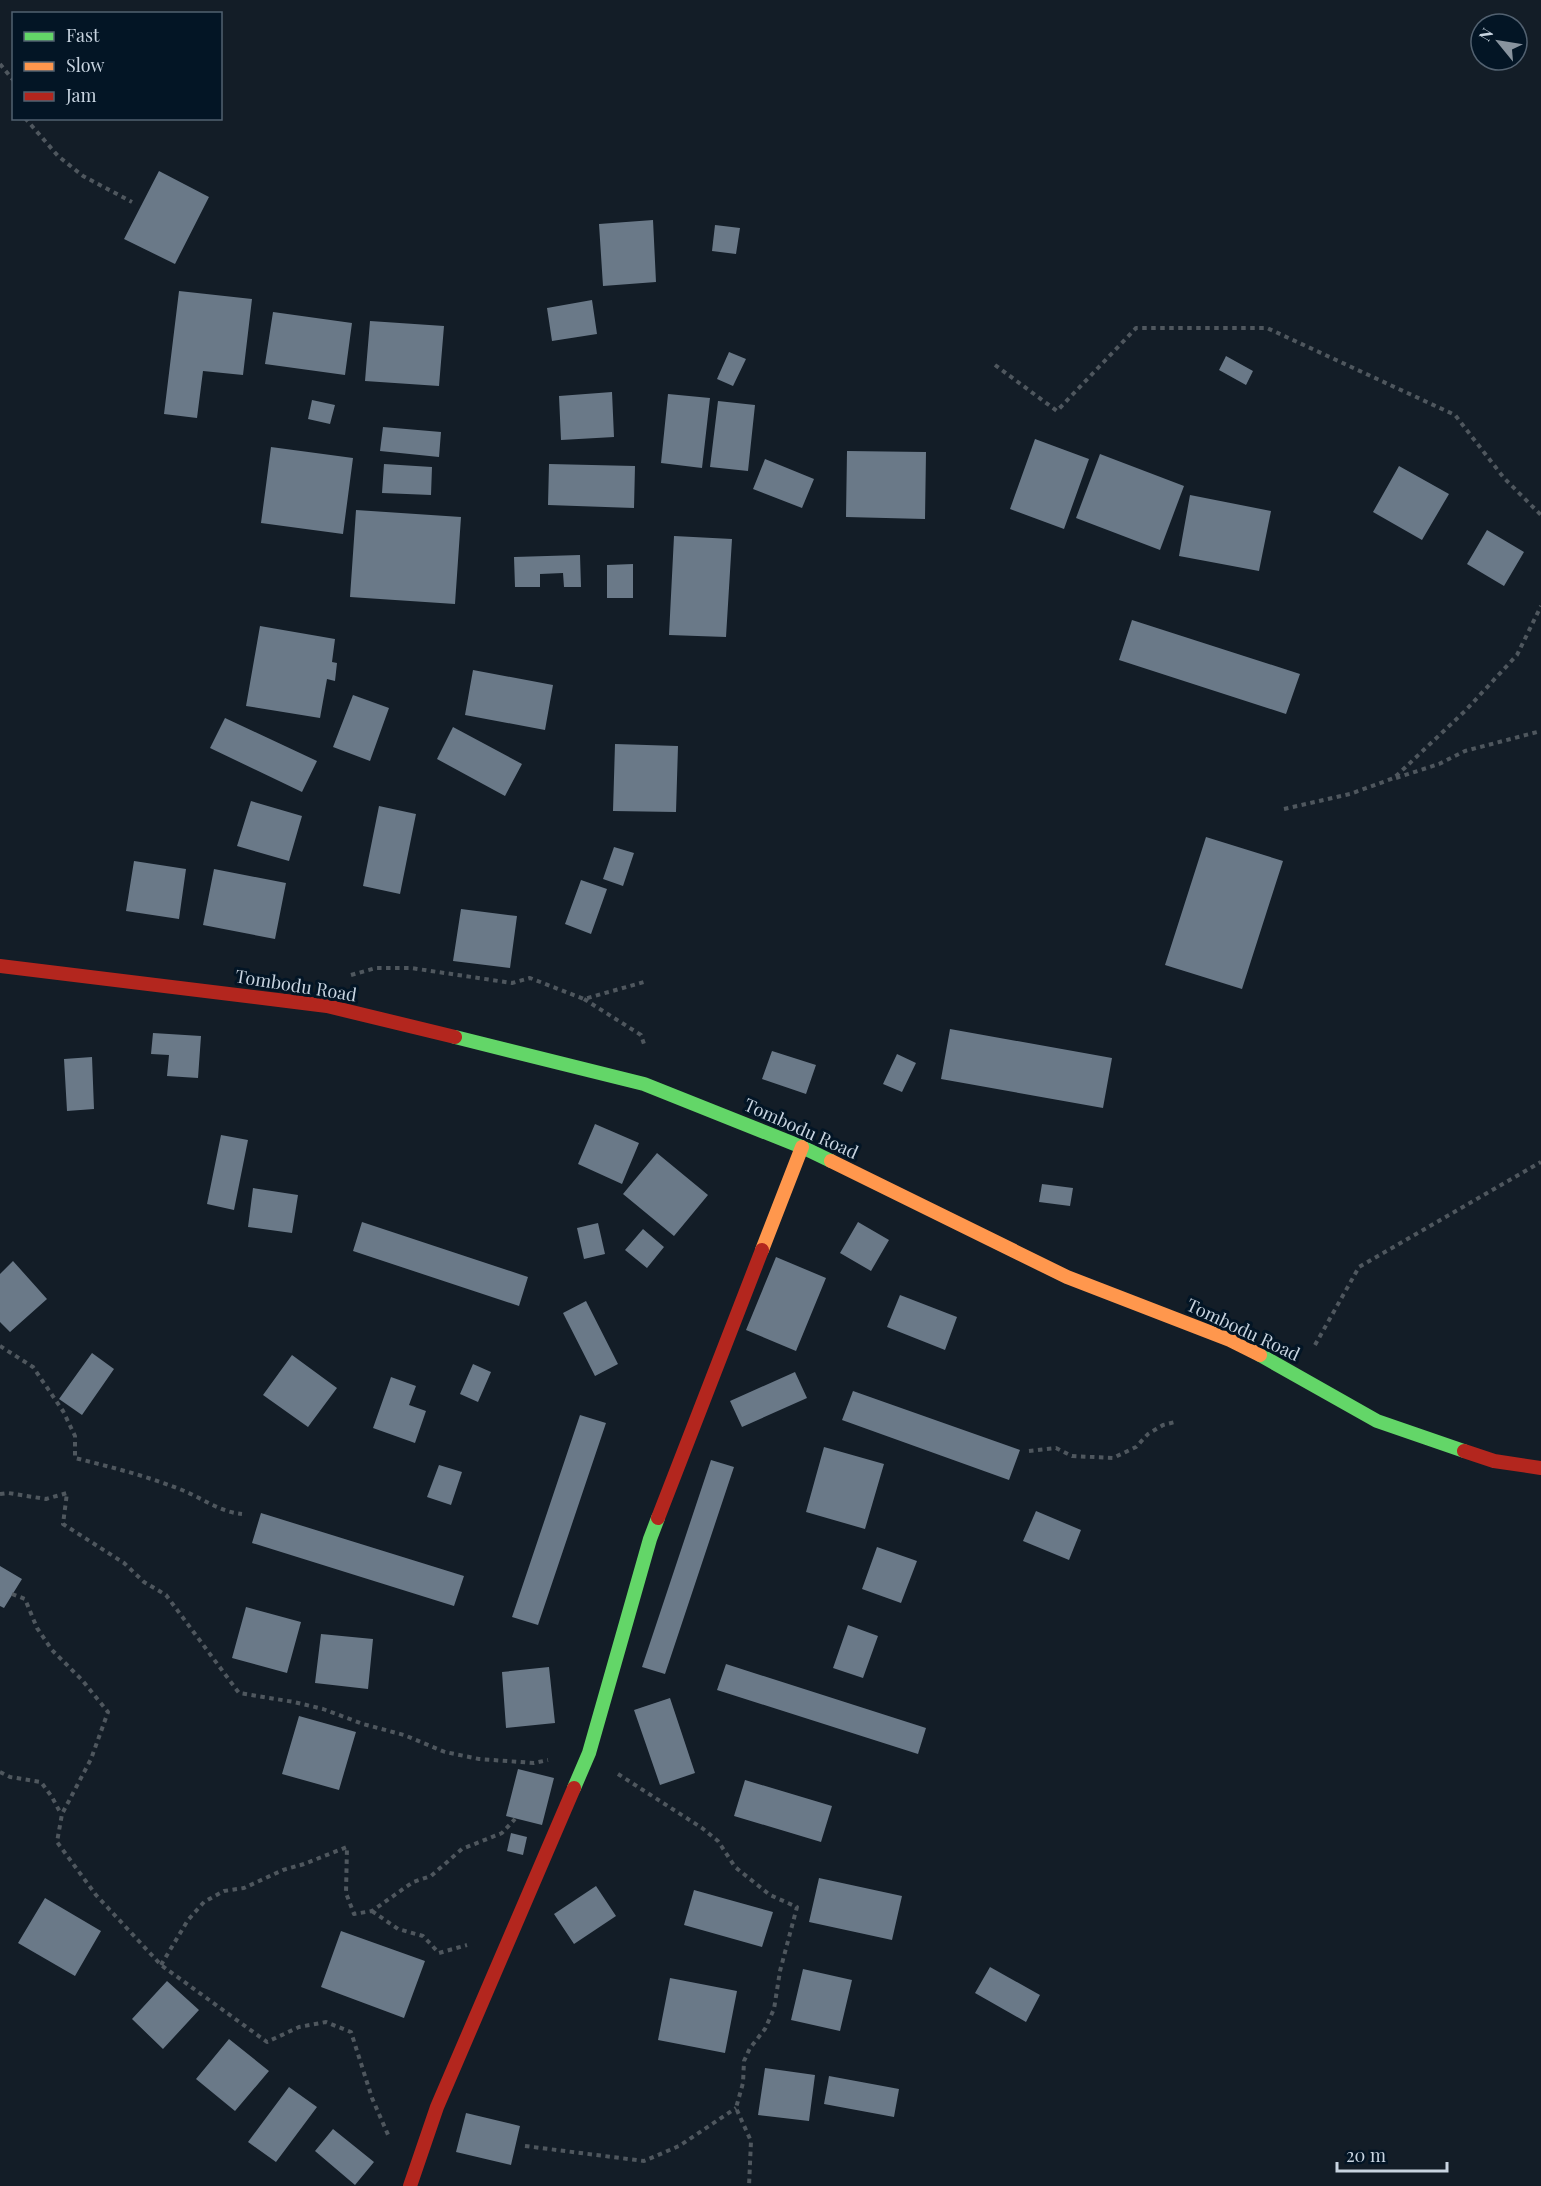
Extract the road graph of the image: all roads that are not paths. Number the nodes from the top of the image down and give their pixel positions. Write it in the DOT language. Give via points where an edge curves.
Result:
graph roads {
  1 [pos="0,966"];
  2 [pos="802,1146"];
  3 [pos="1541,1468"];
  4 [pos="410,2186"];
  1 -- 2 [label="main road, Tombodu Road" via="327,1006 644,1084"];
  2 -- 3 [label="main road, Tombodu Road" via="1068,1277 1230,1340 1377,1421 1494,1461"];
  2 -- 4 [label="main road" via="650,1539 589,1753 437,2107"];
}
